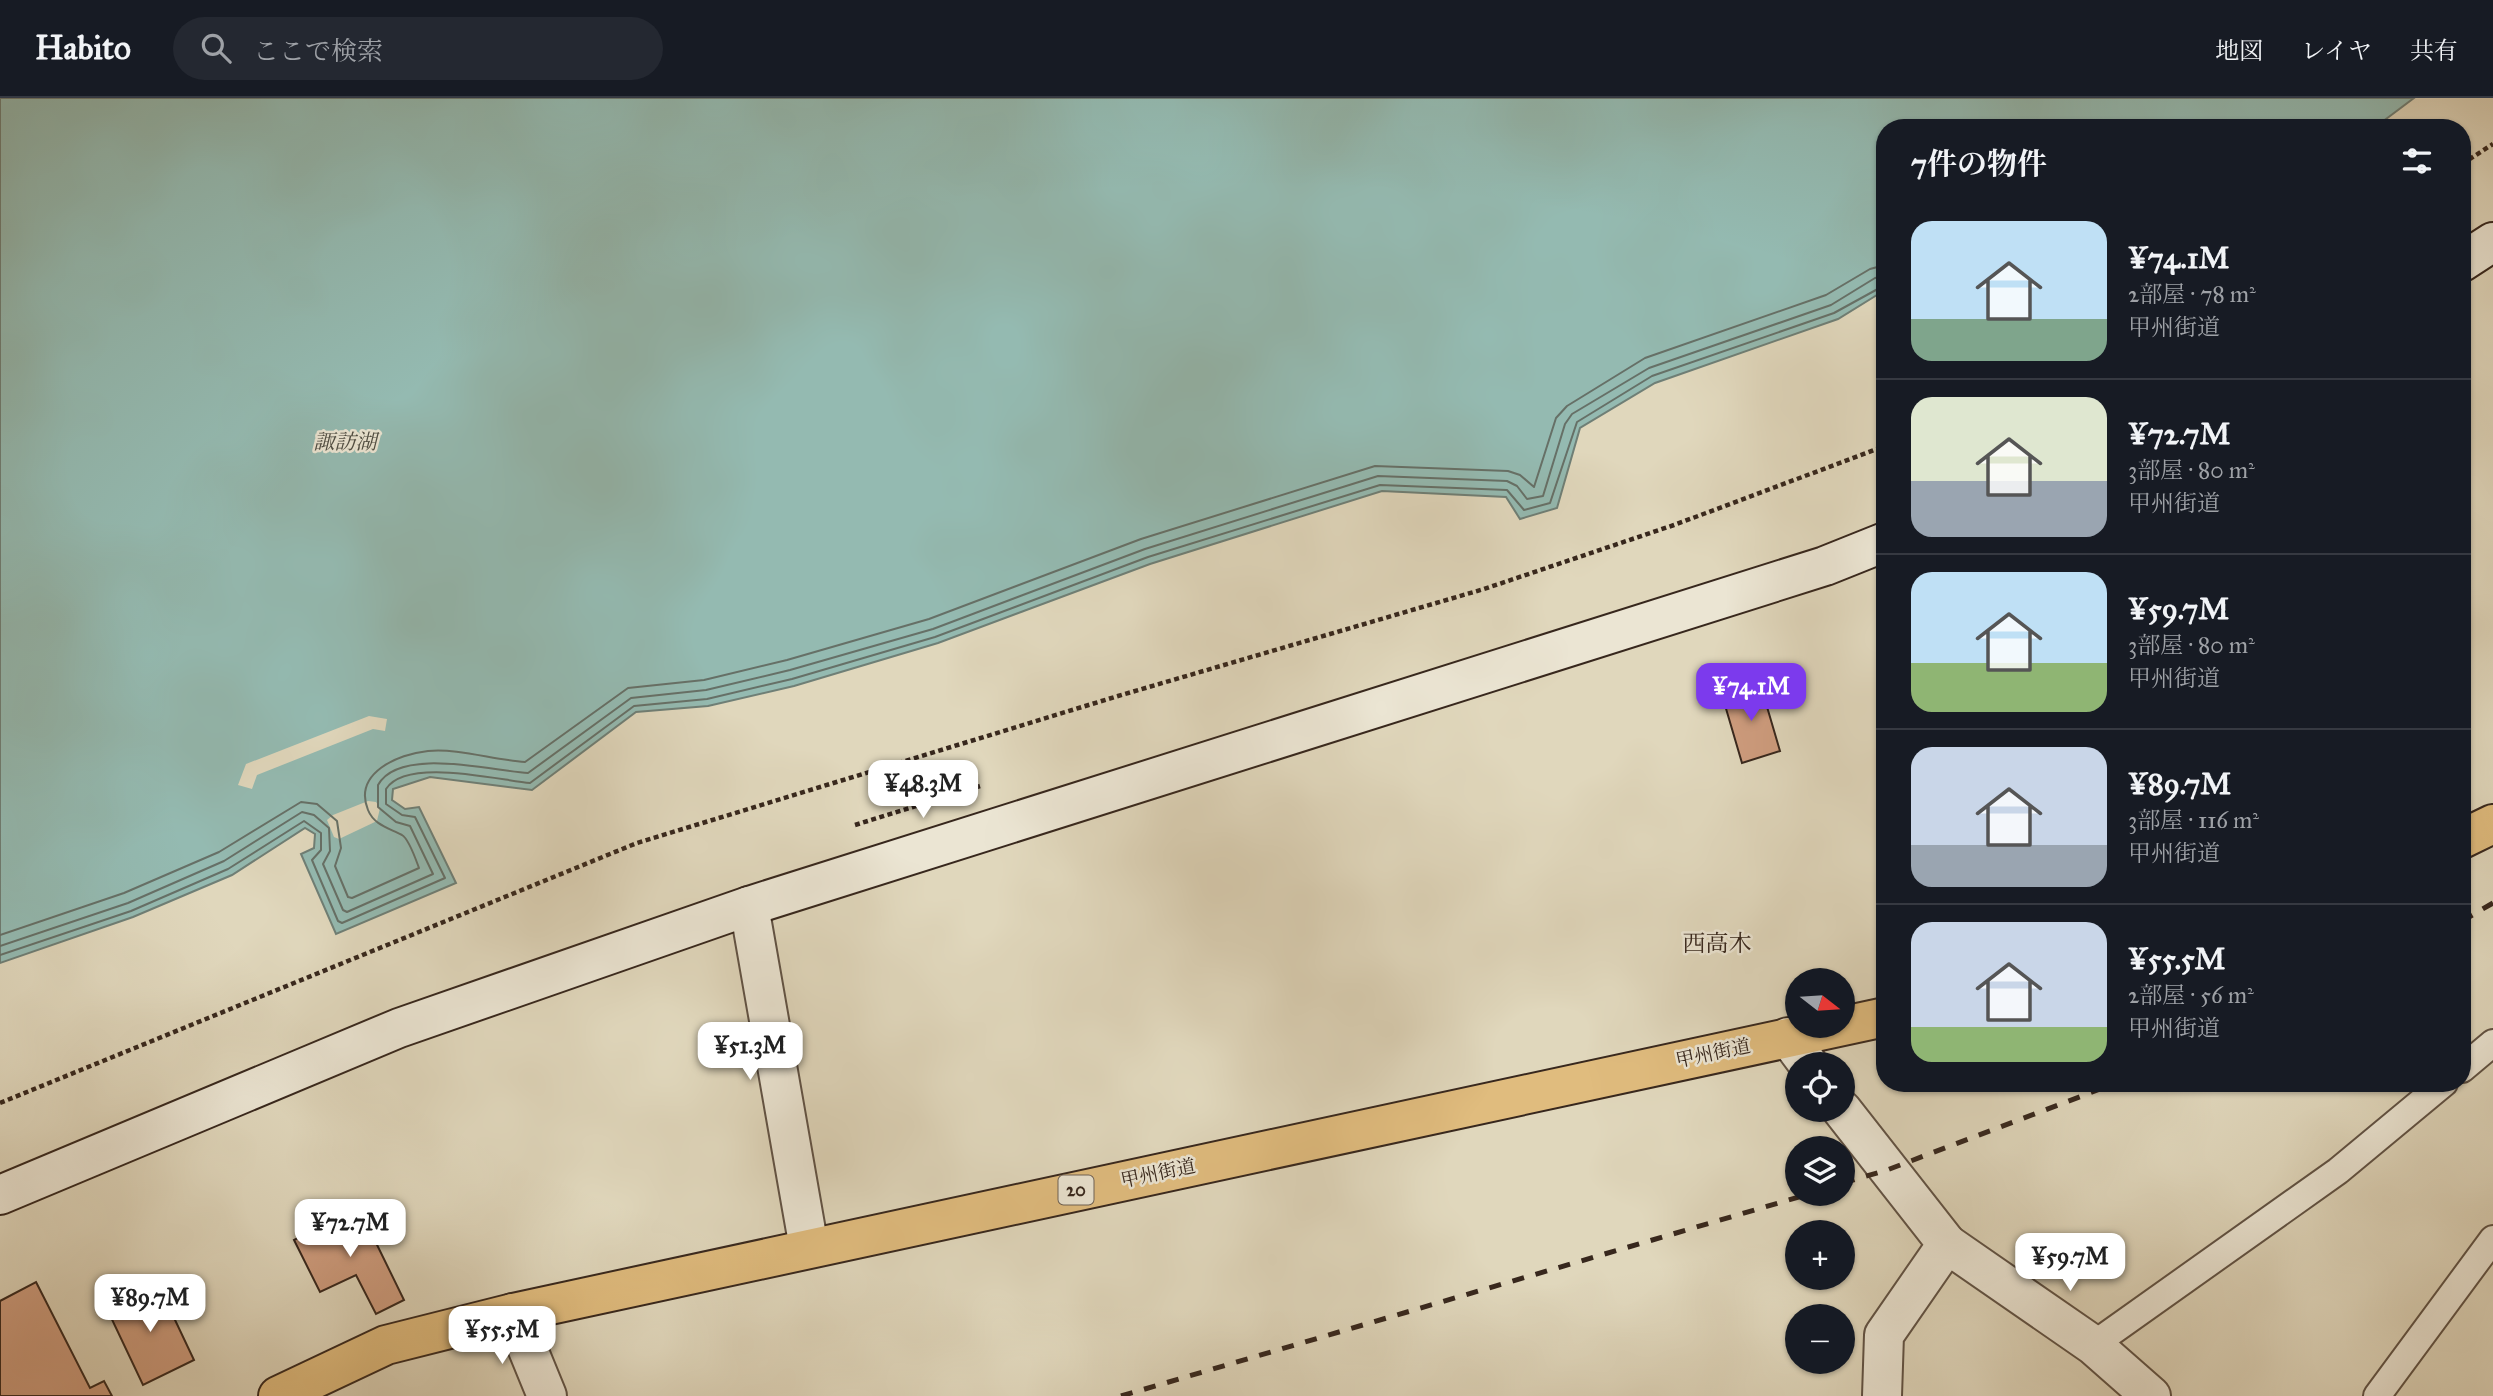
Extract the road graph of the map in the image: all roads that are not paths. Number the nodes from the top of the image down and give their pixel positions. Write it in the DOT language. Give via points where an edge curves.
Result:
graph roads {
  1 [pos="2493,242"];
  2 [pos="2471,256"];
  3 [pos="1876,545"];
  4 [pos="2493,824"];
  5 [pos="2471,835"];
  6 [pos="749,906"];
  7 [pos="1876,1020"];
  8 [pos="2493,1043"];
  9 [pos="1798,1050"];
  10 [pos="2471,1061"];
  11 [pos="2433,1092"];
  12 [pos="1851,1122"];
  13 [pos="0,1195"];
  14 [pos="2493,1240"];
  15 [pos="1947,1244"];
  16 [pos="809,1248"];
  17 [pos="513,1313"];
  18 [pos="2093,1345"];
  19 [pos="278,1396"];
  20 [pos="547,1396"];
  21 [pos="1882,1396"];
  22 [pos="2151,1396"];
  23 [pos="2377,1396"];
  1 -- 2 [label="street"];
  3 -- 6 [label="street" via="1812,570"];
  4 -- 5 [label="highway"];
  6 -- 13 [label="street" via="399,1028"];
  6 -- 16 [label="street"];
  7 -- 9 [label="highway, 甲州街道 / 20"];
  8 -- 10 [label="lane"];
  9 -- 16 [label="highway, 甲州街道 / 20"];
  11 -- 18 [label="lane" via="2338,1171"];
  12 -- 15 [label="street"];
  14 -- 23 [label="lane"];
  15 -- 18 [label="street"];
  15 -- 21 [label="street" via="1884,1335"];
  16 -- 17 [label="highway, 甲州街道 / 20"];
  17 -- 19 [label="highway, 甲州街道 / 20" via="386,1345"];
  17 -- 20 [label="street"];
  18 -- 22 [label="street"];
}
